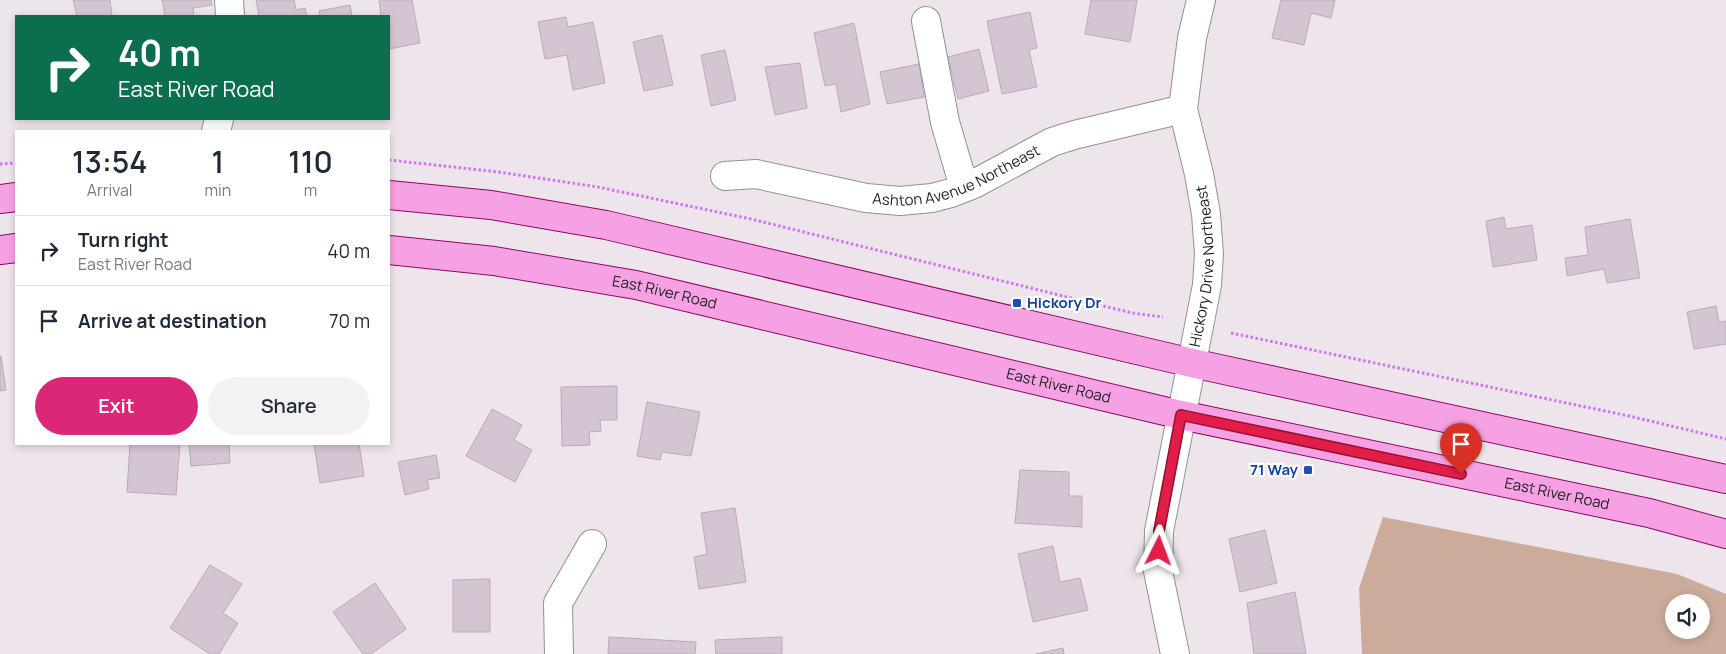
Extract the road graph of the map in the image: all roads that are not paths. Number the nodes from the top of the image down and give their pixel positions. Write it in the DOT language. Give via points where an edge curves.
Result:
graph roads {
  1 [pos="229,0"];
  2 [pos="1201,0"];
  3 [pos="230,15"];
  4 [pos="926,21"];
  5 [pos="1183,109"];
  6 [pos="725,176"];
  7 [pos="964,188"];
  8 [pos="390,195"];
  9 [pos="15,197"];
  10 [pos="0,198"];
  11 [pos="15,248"];
  12 [pos="0,250"];
  13 [pos="390,250"];
  14 [pos="1192,363"];
  15 [pos="1181,415"];
  16 [pos="1726,479"];
  17 [pos="1726,534"];
  18 [pos="592,544"];
  19 [pos="559,654"];
  20 [pos="1175,654"];
  1 -- 3 [label="street"];
  2 -- 5 [label="street, Hickory Drive Northeast" via="1192,38"];
  4 -- 7 [label="street" via="945,122"];
  5 -- 7 [label="street, Ashton Avenue Northeast" via="1052,142"];
  5 -- 14 [label="street, Hickory Drive Northeast" via="1199,174 1209,254 1207,285"];
  6 -- 7 [label="street, Ashton Avenue Northeast" via="756,174 866,198 900,201 932,198"];
  8 -- 14 [label="main road" via="490,205 606,225"];
  9 -- 10 [label="main road"];
  11 -- 12 [label="main road"];
  13 -- 15 [label="main road, East River Road" via="494,261 636,285"];
  14 -- 15 [label="street, Hickory Drive Northeast"];
  14 -- 16 [label="main road"];
  15 -- 17 [label="main road, East River Road" via="1649,513"];
  15 -- 20 [label="street, Hickory Drive Northeast" via="1159,531 1158,571"];
  18 -- 19 [label="street" via="558,603"];
}
